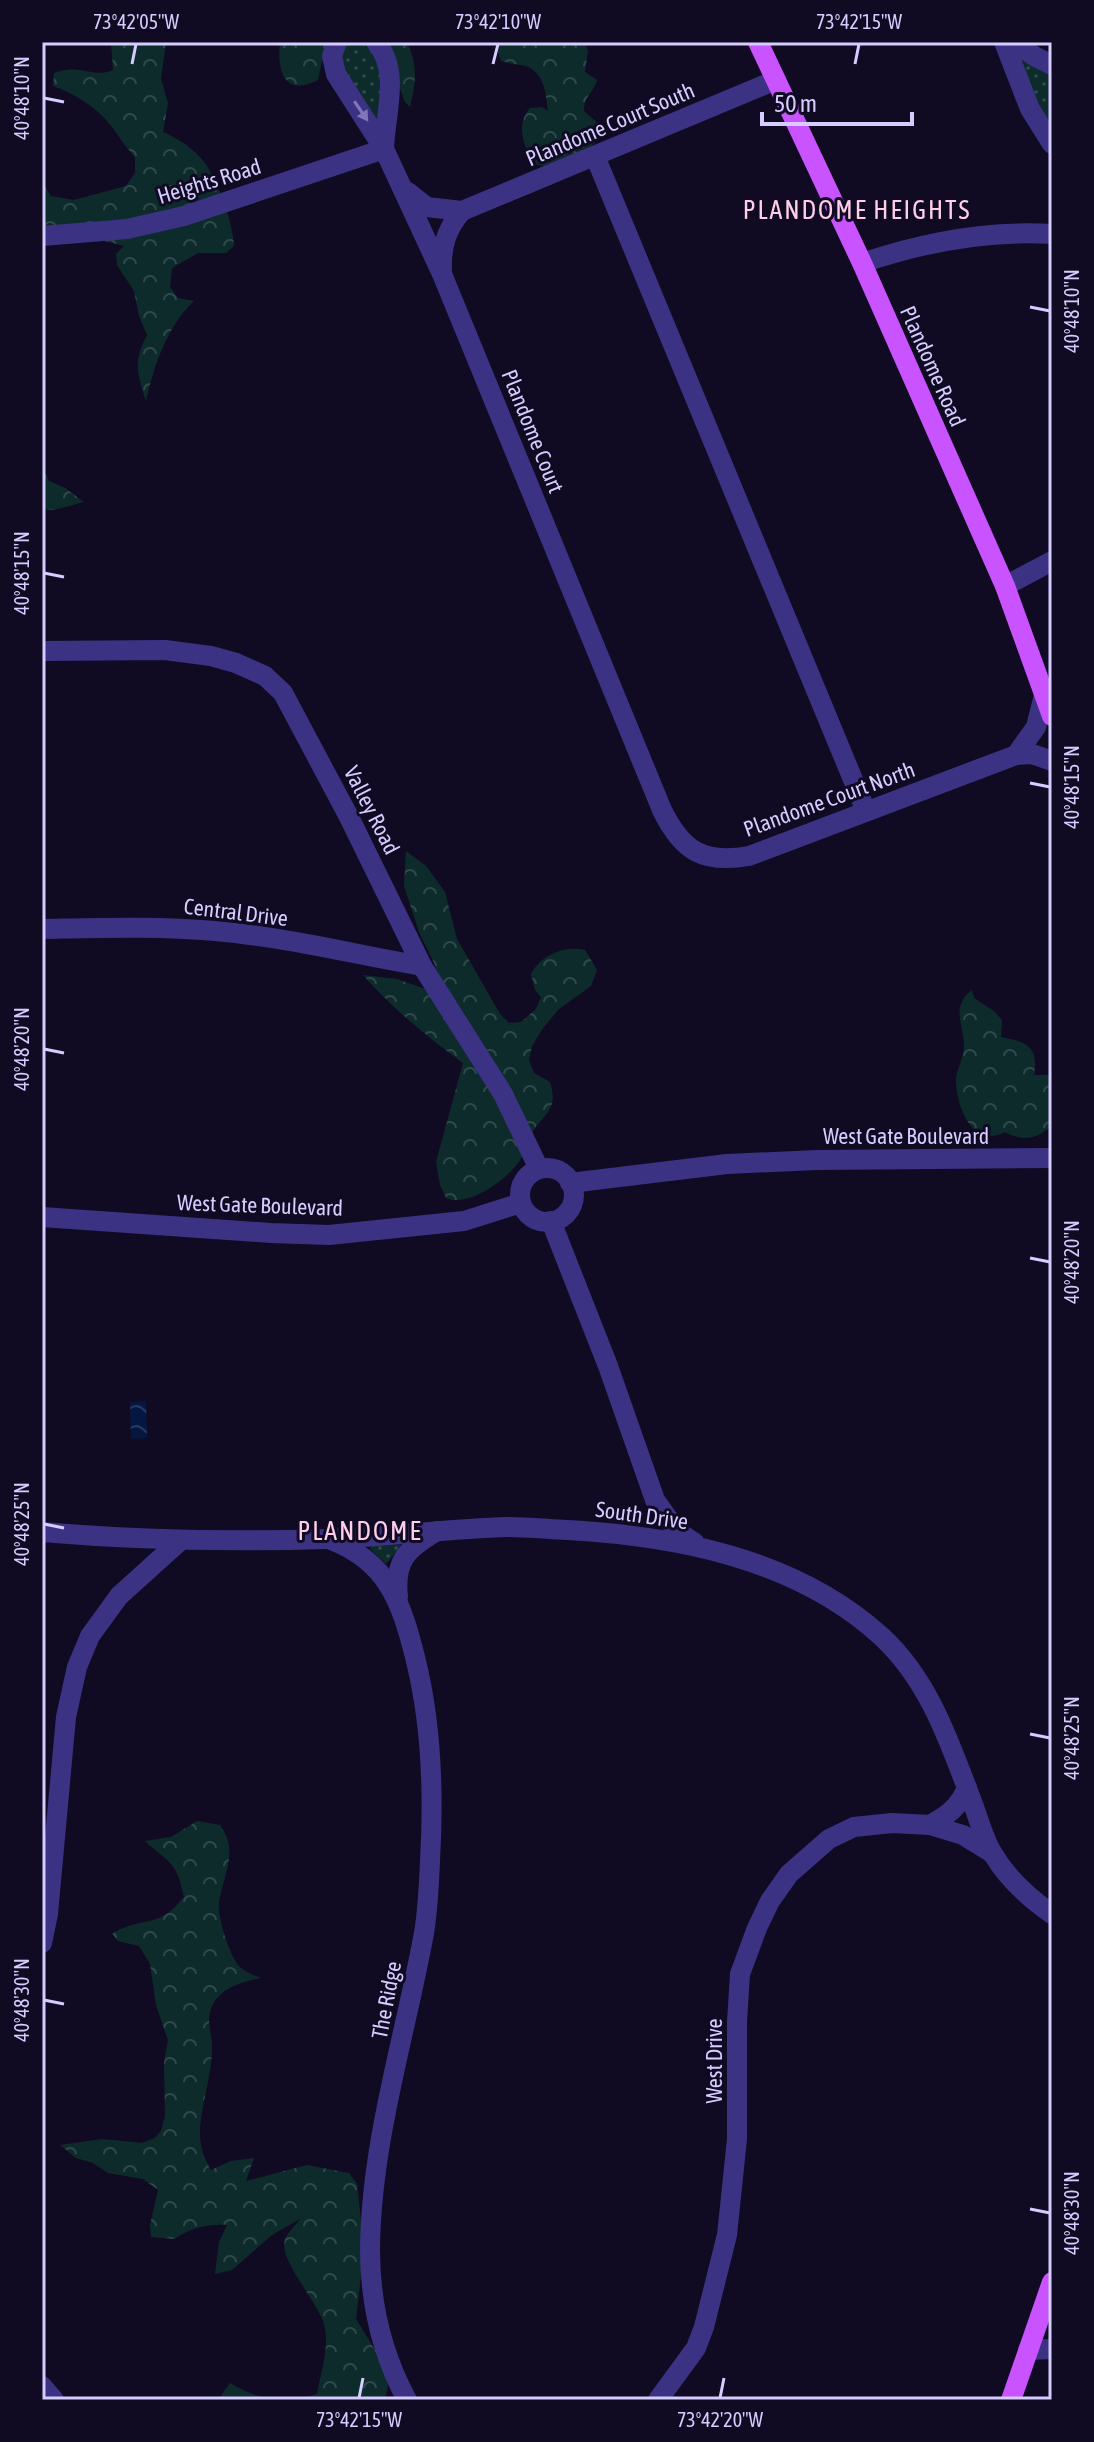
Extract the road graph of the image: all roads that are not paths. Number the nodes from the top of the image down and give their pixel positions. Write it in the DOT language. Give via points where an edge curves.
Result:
graph roads {
  1 [pos="337,42"];
  2 [pos="376,42"];
  3 [pos="758,42"];
  4 [pos="1004,42"];
  5 [pos="1014,42"];
  6 [pos="1052,65"];
  7 [pos="776,80"];
  8 [pos="1052,144"];
  9 [pos="384,149"];
  10 [pos="595,156"];
  11 [pos="405,189"];
  12 [pos="462,211"];
  13 [pos="1052,234"];
  14 [pos="42,236"];
  15 [pos="862,263"];
  16 [pos="442,274"];
  17 [pos="1052,561"];
  18 [pos="1005,586"];
  19 [pos="42,651"];
  20 [pos="1044,695"];
  21 [pos="1052,716"];
  22 [pos="631,733"];
  23 [pos="1016,755"];
  24 [pos="1052,761"];
  25 [pos="866,811"];
  26 [pos="42,929"];
  27 [pos="422,966"];
  28 [pos="1052,1158"];
  29 [pos="539,1169"];
  30 [pos="570,1183"];
  31 [pos="521,1203"];
  32 [pos="42,1217"];
  33 [pos="551,1221"];
  34 [pos="655,1500"];
  35 [pos="437,1531"];
  36 [pos="42,1532"];
  37 [pos="632,1535"];
  38 [pos="329,1539"];
  39 [pos="181,1540"];
  40 [pos="703,1547"];
  41 [pos="399,1605"];
  42 [pos="967,1788"];
  43 [pos="930,1825"];
  44 [pos="992,1853"];
  45 [pos="1052,1914"];
  46 [pos="42,1943"];
  47 [pos="1052,2282"];
  48 [pos="1052,2349"];
  49 [pos="1028,2350"];
  50 [pos="42,2386"];
  51 [pos="54,2400"];
  52 [pos="407,2400"];
  53 [pos="658,2400"];
  54 [pos="1011,2400"];
  1 -- 9 [label="street, Plandome Court, one-way" via="332,56 336,74"];
  2 -- 9 [label="street" via="390,73"];
  3 -- 7 [label="main road, Plandome Road"];
  4 -- 8 [label="street" via="1030,109"];
  5 -- 6 [label="street"];
  7 -- 10 [label="street, Plandome Court South"];
  7 -- 15 [label="main road, Plandome Road"];
  9 -- 11 [label="street, Plandome Court"];
  9 -- 14 [label="street, Heights Road" via="184,216 127,229"];
  10 -- 12 [label="street, Plandome Court South"];
  10 -- 25 [label="street"];
  11 -- 12 [label="street" via="427,207"];
  11 -- 16 [label="street, Plandome Court"];
  12 -- 16 [label="street" via="449,227"];
  13 -- 15 [label="street" via="962,237"];
  15 -- 18 [label="main road, Plandome Road"];
  16 -- 22 [label="street, Plandome Court"];
  17 -- 18 [label="street"];
  18 -- 20 [label="main road, Plandome Road"];
  19 -- 27 [label="street, Valley Road" via="165,650 211,656 265,676 297,717"];
  20 -- 21 [label="main road, Plandome Road"];
  20 -- 23 [label="street" via="1036,727"];
  22 -- 25 [label="street, Plandome Court North" via="672,831 688,848 709,857 749,856"];
  23 -- 24 [label="street, Plandome Court North"];
  23 -- 25 [label="street, Plandome Court North"];
  26 -- 27 [label="street, Central Drive" via="213,931"];
  27 -- 29 [label="street, Valley Road" via="503,1094"];
  28 -- 30 [label="street, West Gate Boulevard" via="727,1164"];
  29 -- 30 [label="street" via="557,1171"];
  29 -- 31 [label="street" via="521,1186"];
  30 -- 33 [label="street" via="569,1209"];
  31 -- 32 [label="street, West Gate Boulevard" via="464,1221 329,1235"];
  31 -- 33 [label="street" via="531,1217"];
  33 -- 34 [label="street"];
  34 -- 37 [label="street"];
  34 -- 40 [label="street" via="677,1531"];
  35 -- 37 [label="street, South Drive" via="510,1527"];
  35 -- 38 [label="street, South Drive"];
  35 -- 41 [label="street, The Ridge" via="401,1562"];
  36 -- 39 [label="street, South Drive"];
  37 -- 40 [label="street, South Drive"];
  38 -- 39 [label="street, South Drive"];
  38 -- 41 [label="street, The Ridge" via="374,1565"];
  39 -- 46 [label="street" via="119,1596 90,1636 77,1667 66,1717"];
  40 -- 42 [label="street, South Drive" via="794,1579 836,1602 881,1637 913,1673 941,1719"];
  41 -- 52 [label="street, The Ridge" via="422,1685 434,1804 426,1917 377,2165 370,2249 378,2328"];
  42 -- 43 [label="street" via="953,1811"];
  42 -- 44 [label="street, South Drive"];
  43 -- 44 [label="street, West Drive" via="963,1835"];
  43 -- 53 [label="street, West Drive" via="854,1827 829,1839 789,1874 757,1928 740,1974 737,2139 727,2235 696,2348"];
  44 -- 45 [label="street, South Drive" via="1010,1878"];
  47 -- 49 [label="main road"];
  48 -- 49 [label="street"];
  49 -- 54 [label="main road"];
  50 -- 51 [label="street"];
}
